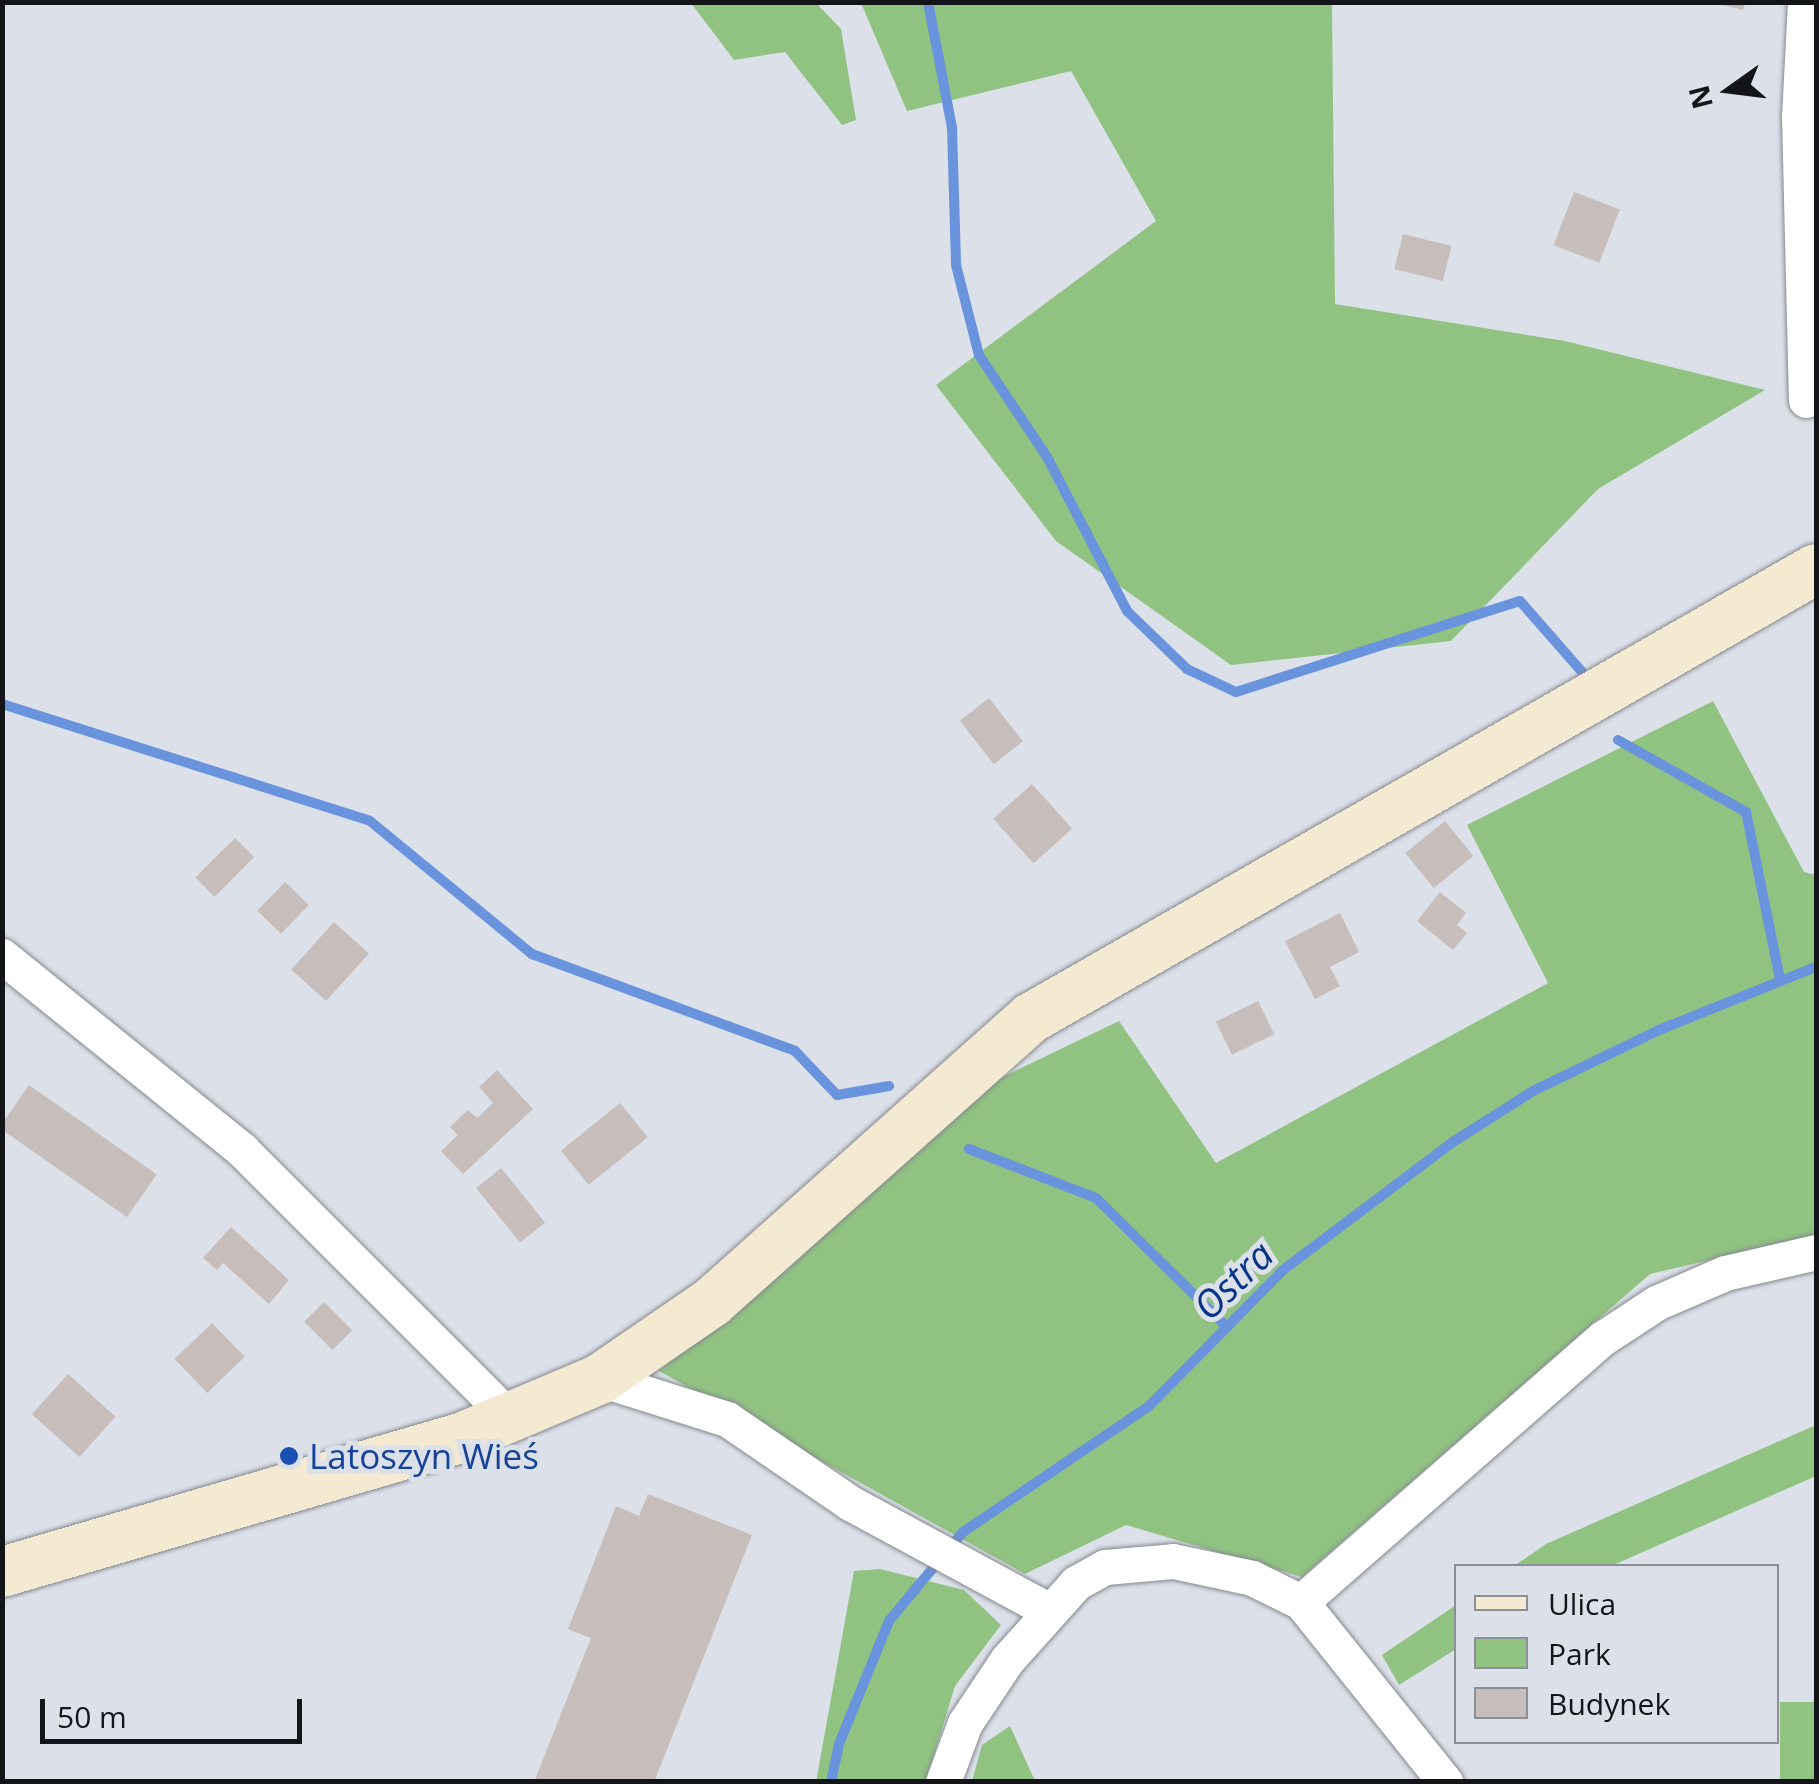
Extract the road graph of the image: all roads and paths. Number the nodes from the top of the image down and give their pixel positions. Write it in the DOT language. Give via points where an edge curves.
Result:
graph roads {
  1 [pos="1805,2"];
  2 [pos="1806,400"];
  3 [pos="1816,570"];
  4 [pos="2,956"];
  5 [pos="1816,1252"];
  6 [pos="600,1379"];
  7 [pos="513,1420"];
  8 [pos="2,1572"];
  9 [pos="1301,1602"];
  10 [pos="1046,1609"];
  11 [pos="942,1782"];
  12 [pos="1445,1782"];
  1 -- 2 [label="street" via="1799,116"];
  3 -- 6 [label="street" via="1032,1018 712,1302"];
  4 -- 7 [label="street" via="242,1150"];
  5 -- 9 [label="street" via="1725,1273 1656,1303 1603,1338"];
  6 -- 7 [label="street"];
  6 -- 10 [label="street" via="727,1419 850,1503"];
  7 -- 8 [label="street"];
  9 -- 10 [label="street" via="1214,1568 1134,1560 1105,1567"];
  9 -- 12 [label="street"];
  10 -- 11 [label="street" via="965,1723"];
}
